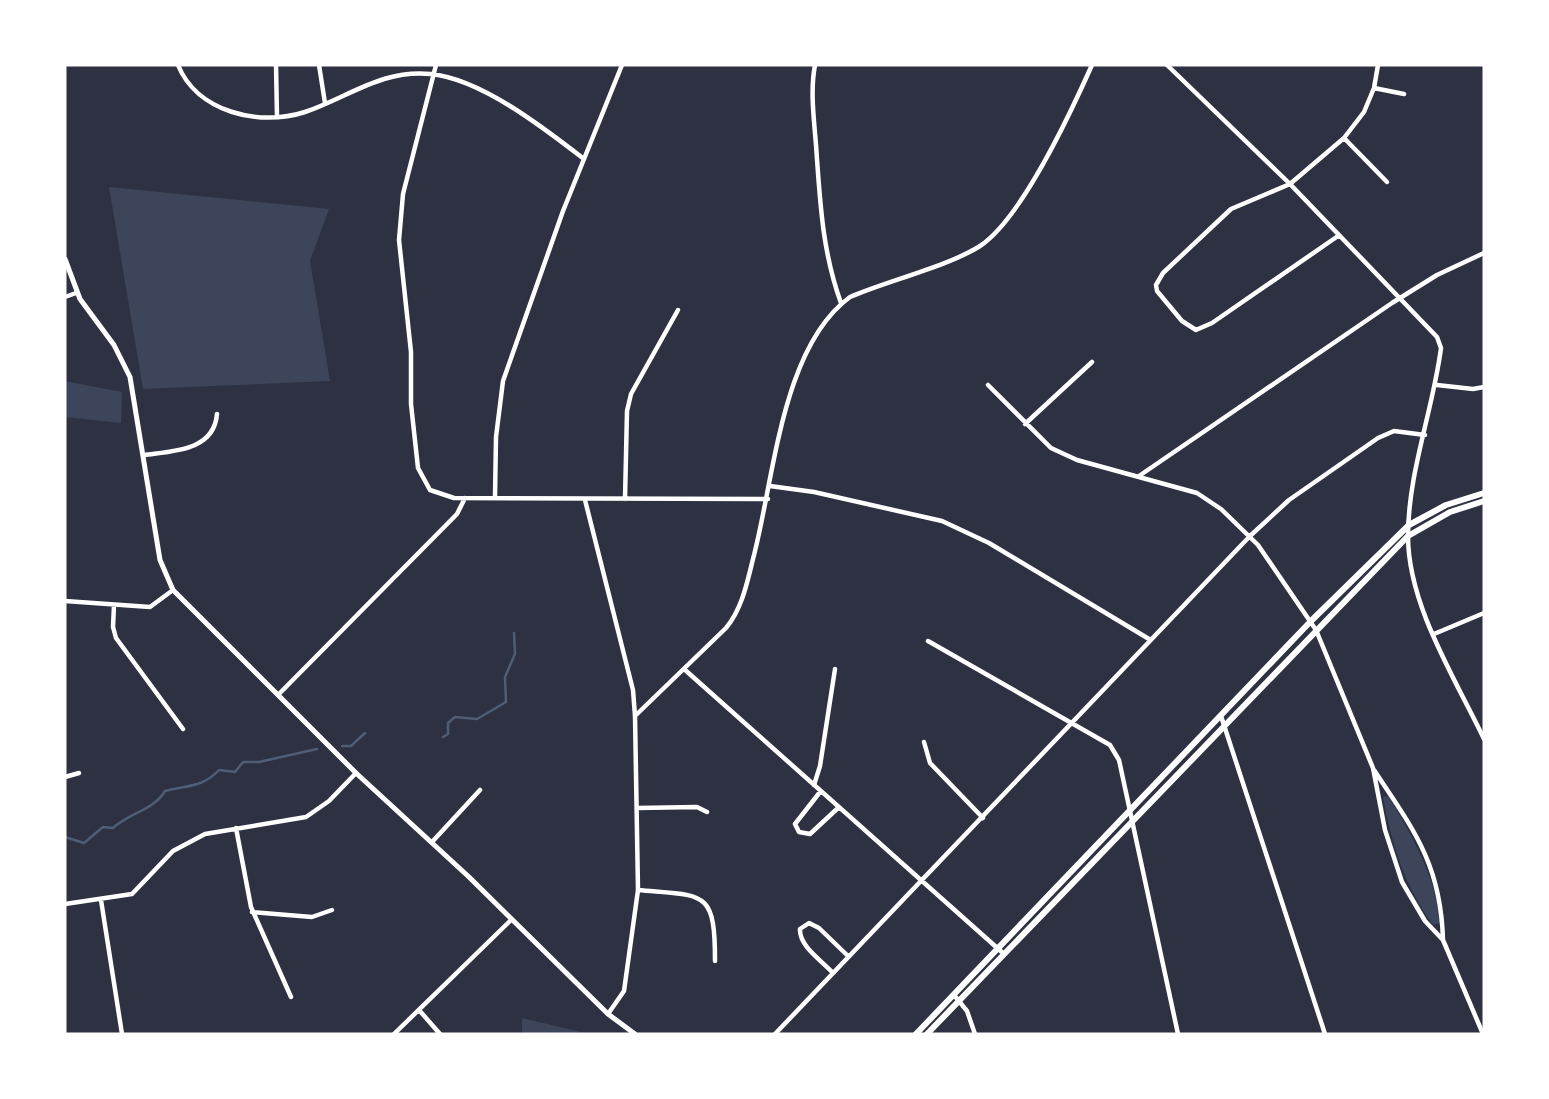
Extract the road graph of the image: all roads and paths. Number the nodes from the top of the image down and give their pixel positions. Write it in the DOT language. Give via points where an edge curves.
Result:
graph roads {
  1 [pos="178,65"];
  2 [pos="276,65"];
  3 [pos="319,65"];
  4 [pos="436,65"];
  5 [pos="622,65"];
  6 [pos="816,65"];
  7 [pos="1092,65"];
  8 [pos="1167,65"];
  9 [pos="1378,65"];
  10 [pos="433,74"];
  11 [pos="1374,88"];
  12 [pos="1404,94"];
  13 [pos="326,103"];
  14 [pos="277,117"];
  15 [pos="1344,138"];
  16 [pos="584,159"];
  17 [pos="1387,182"];
  18 [pos="1290,184"];
  19 [pos="1338,236"];
  20 [pos="1484,253"];
  21 [pos="65,258"];
  22 [pos="76,293"];
  23 [pos="65,297"];
  24 [pos="1400,298"];
  25 [pos="841,303"];
  26 [pos="678,310"];
  27 [pos="1091,362"];
  28 [pos="988,385"];
  29 [pos="1436,385"];
  30 [pos="1484,387"];
  31 [pos="217,414"];
  32 [pos="1025,424"];
  33 [pos="1425,435"];
  34 [pos="144,455"];
  35 [pos="1139,476"];
  36 [pos="771,486"];
  37 [pos="1484,493"];
  38 [pos="495,497"];
  39 [pos="465,498"];
  40 [pos="625,499"];
  41 [pos="768,499"];
  42 [pos="586,500"];
  43 [pos="1484,501"];
  44 [pos="1409,525"];
  45 [pos="1250,536"];
  46 [pos="1408,536"];
  47 [pos="173,590"];
  48 [pos="65,600"];
  49 [pos="114,605"];
  50 [pos="1484,613"];
  51 [pos="1311,621"];
  52 [pos="1316,630"];
  53 [pos="1434,634"];
  54 [pos="1149,639"];
  55 [pos="928,641"];
  56 [pos="684,669"];
  57 [pos="835,669"];
  58 [pos="278,695"];
  59 [pos="635,716"];
  60 [pos="1222,716"];
  61 [pos="1071,724"];
  62 [pos="1226,724"];
  63 [pos="183,729"];
  64 [pos="1484,739"];
  65 [pos="923,742"];
  66 [pos="1373,768"];
  67 [pos="79,773"];
  68 [pos="356,773"];
  69 [pos="65,776"];
  70 [pos="814,785"];
  71 [pos="480,790"];
  72 [pos="820,792"];
  73 [pos="637,808"];
  74 [pos="838,808"];
  75 [pos="708,812"];
  76 [pos="1128,812"];
  77 [pos="983,817"];
  78 [pos="1131,824"];
  79 [pos="236,828"];
  80 [pos="432,842"];
  81 [pos="922,881"];
  82 [pos="638,890"];
  83 [pos="101,900"];
  84 [pos="65,904"];
  85 [pos="332,910"];
  86 [pos="252,912"];
  87 [pos="511,920"];
  88 [pos="1443,940"];
  89 [pos="998,949"];
  90 [pos="1004,954"];
  91 [pos="848,956"];
  92 [pos="715,961"];
  93 [pos="832,972"];
  94 [pos="954,995"];
  95 [pos="291,998"];
  96 [pos="961,1002"];
  97 [pos="419,1010"];
  98 [pos="608,1014"];
  99 [pos="122,1034"];
  100 [pos="394,1034"];
  101 [pos="440,1034"];
  102 [pos="635,1034"];
  103 [pos="775,1034"];
  104 [pos="916,1034"];
  105 [pos="927,1034"];
  106 [pos="975,1034"];
  107 [pos="1178,1034"];
  108 [pos="1325,1034"];
  109 [pos="1483,1034"];
  1 -- 14 [label="street" via="192,90 209,103 243,114"];
  2 -- 14 [label="street"];
  3 -- 13 [label="street"];
  4 -- 10 [label="street"];
  5 -- 16 [label="street"];
  6 -- 25 [label="street" via="813,94 821,221"];
  7 -- 25 [label="street" via="1051,151 990,238 967,253"];
  8 -- 18 [label="street"];
  9 -- 11 [label="street"];
  10 -- 13 [label="street" via="382,78"];
  10 -- 16 [label="street" via="488,95"];
  10 -- 39 [label="street" via="402,194 399,259 411,352 418,468 435,494"];
  11 -- 12 [label="street"];
  11 -- 15 [label="street" via="1364,112"];
  13 -- 14 [label="street"];
  15 -- 17 [label="street"];
  15 -- 18 [label="street"];
  16 -- 38 [label="street" via="503,381"];
  18 -- 19 [label="street"];
  18 -- 19 [label="street" via="1231,209 1179,258 1156,285 1171,309 1196,330"];
  19 -- 24 [label="street"];
  20 -- 24 [label="street"];
  21 -- 22 [label="street"];
  22 -- 23 [label="street"];
  22 -- 34 [label="street" via="114,345 130,377"];
  24 -- 29 [label="street" via="1437,337 1441,348"];
  24 -- 35 [label="street"];
  25 -- 36 [label="street" via="790,388"];
  26 -- 40 [label="street" via="631,394"];
  27 -- 32 [label="street"];
  28 -- 32 [label="street"];
  29 -- 30 [label="street"];
  29 -- 33 [label="street"];
  31 -- 34 [label="street" via="213,431 200,443"];
  32 -- 35 [label="street" via="1051,448 1077,460"];
  33 -- 44 [label="street"];
  33 -- 45 [label="street" via="1394,431 1378,438 1289,500"];
  34 -- 47 [label="street" via="160,561"];
  35 -- 45 [label="street" via="1197,493"];
  36 -- 41 [label="street"];
  36 -- 54 [label="street" via="942,521 989,543"];
  37 -- 44 [label="main road" via="1446,505"];
  38 -- 39 [label="street"];
  38 -- 42 [label="street"];
  39 -- 58 [label="street" via="457,514"];
  40 -- 41 [label="street"];
  40 -- 42 [label="street"];
  41 -- 56 [label="street" via="742,598 726,628"];
  42 -- 59 [label="street" via="633,690"];
  43 -- 46 [label="main road" via="1450,512"];
  44 -- 46 [label="street"];
  44 -- 51 [label="main road"];
  45 -- 51 [label="street"];
  45 -- 54 [label="street"];
  46 -- 52 [label="main road"];
  46 -- 53 [label="street" via="1411,572"];
  47 -- 49 [label="street" via="150,607"];
  47 -- 58 [label="street"];
  48 -- 49 [label="street"];
  49 -- 63 [label="street" via="116,638"];
  50 -- 53 [label="street"];
  51 -- 52 [label="street"];
  51 -- 60 [label="main road"];
  52 -- 62 [label="main road"];
  52 -- 66 [label="street"];
  53 -- 64 [label="street"];
  54 -- 61 [label="street"];
  55 -- 61 [label="street"];
  56 -- 59 [label="street"];
  56 -- 70 [label="street"];
  57 -- 70 [label="street"];
  58 -- 68 [label="street"];
  59 -- 73 [label="street"];
  60 -- 62 [label="street"];
  60 -- 76 [label="main road"];
  61 -- 76 [label="street" via="1110,745 1119,760"];
  61 -- 77 [label="street"];
  62 -- 78 [label="main road"];
  62 -- 108 [label="street"];
  65 -- 77 [label="street" via="930,763"];
  66 -- 88 [label="street" via="1385,830 1402,882 1425,921"];
  66 -- 88 [label="street" via="1422,843 1433,870 1442,902"];
  67 -- 69 [label="street"];
  68 -- 79 [label="street" via="306,817"];
  68 -- 80 [label="street"];
  70 -- 72 [label="street"];
  71 -- 80 [label="street"];
  72 -- 74 [label="street"];
  72 -- 74 [label="street" via="799,816 795,824 799,832 810,835"];
  73 -- 75 [label="street" via="697,807"];
  73 -- 82 [label="street"];
  74 -- 81 [label="street"];
  76 -- 78 [label="street"];
  76 -- 89 [label="main road"];
  77 -- 81 [label="street"];
  78 -- 90 [label="main road"];
  78 -- 107 [label="street"];
  79 -- 83 [label="street" via="183,844 137,891"];
  79 -- 86 [label="street"];
  80 -- 87 [label="street"];
  81 -- 89 [label="street"];
  81 -- 91 [label="street"];
  82 -- 92 [label="street" via="698,898 710,907 715,920"];
  82 -- 98 [label="street" via="624,991"];
  83 -- 84 [label="street"];
  83 -- 99 [label="street"];
  85 -- 86 [label="street" via="312,917"];
  86 -- 95 [label="street"];
  87 -- 97 [label="street"];
  87 -- 98 [label="street"];
  88 -- 109 [label="street"];
  89 -- 90 [label="street"];
  89 -- 94 [label="main road"];
  90 -- 96 [label="main road"];
  91 -- 93 [label="street"];
  91 -- 93 [label="street" via="819,928 808,923 800,929 799,937"];
  93 -- 103 [label="street"];
  94 -- 96 [label="street"];
  94 -- 104 [label="main road"];
  96 -- 105 [label="main road"];
  96 -- 106 [label="street"];
  97 -- 100 [label="street"];
  97 -- 101 [label="street"];
  98 -- 102 [label="street"];
}
